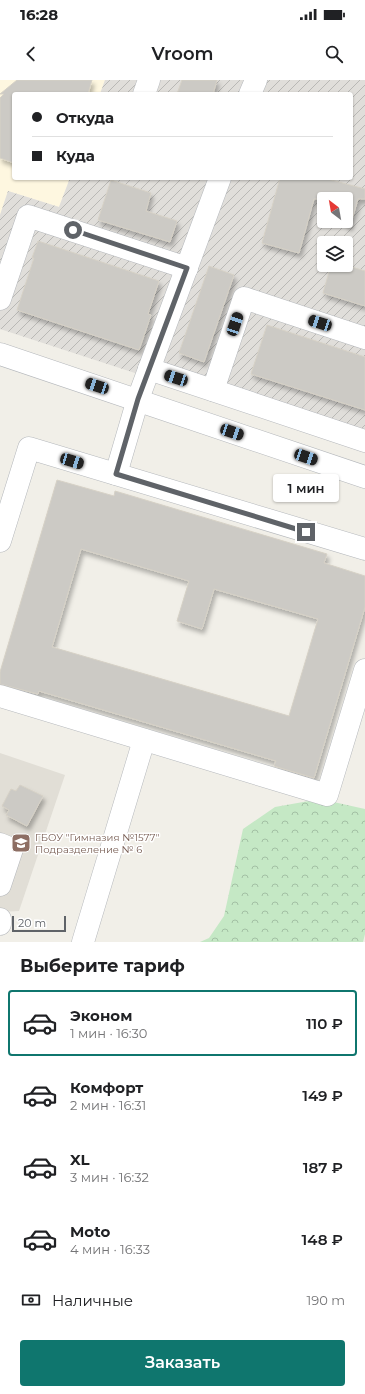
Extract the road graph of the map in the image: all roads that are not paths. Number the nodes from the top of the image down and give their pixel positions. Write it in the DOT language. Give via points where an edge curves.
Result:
graph roads {
  1 [pos="149,80"];
  2 [pos="256,80"];
  3 [pos="145,92"];
  4 [pos="251,92"];
  5 [pos="219,180"];
  6 [pos="187,268"];
  7 [pos="0,299"];
  8 [pos="365,338"];
  9 [pos="0,354"];
  10 [pos="150,369"];
  11 [pos="213,390"];
  12 [pos="138,399"];
  13 [pos="365,441"];
  14 [pos="116,474"];
  15 [pos="365,477"];
  16 [pos="0,541"];
  17 [pos="365,549"];
  18 [pos="365,670"];
  19 [pos="0,696"];
  20 [pos="144,740"];
  21 [pos="0,844"];
  22 [pos="0,885"];
  23 [pos="83,942"];
  1 -- 3 [label="street"];
  2 -- 4 [label="street"];
  5 -- 6 [label="street"];
  6 -- 7 [label="street" via="28,216"];
  6 -- 10 [label="street"];
  8 -- 11 [label="street" via="244,298"];
  9 -- 12 [label="street"];
  10 -- 11 [label="street"];
  10 -- 12 [label="street"];
  11 -- 13 [label="street"];
  12 -- 14 [label="street"];
  12 -- 15 [label="street"];
  14 -- 16 [label="street" via="29,448"];
  14 -- 17 [label="street"];
  18 -- 20 [label="street" via="327,795"];
  19 -- 20 [label="street"];
  20 -- 23 [label="street"];
  21 -- 22 [label="street" via="12,849"];
}
